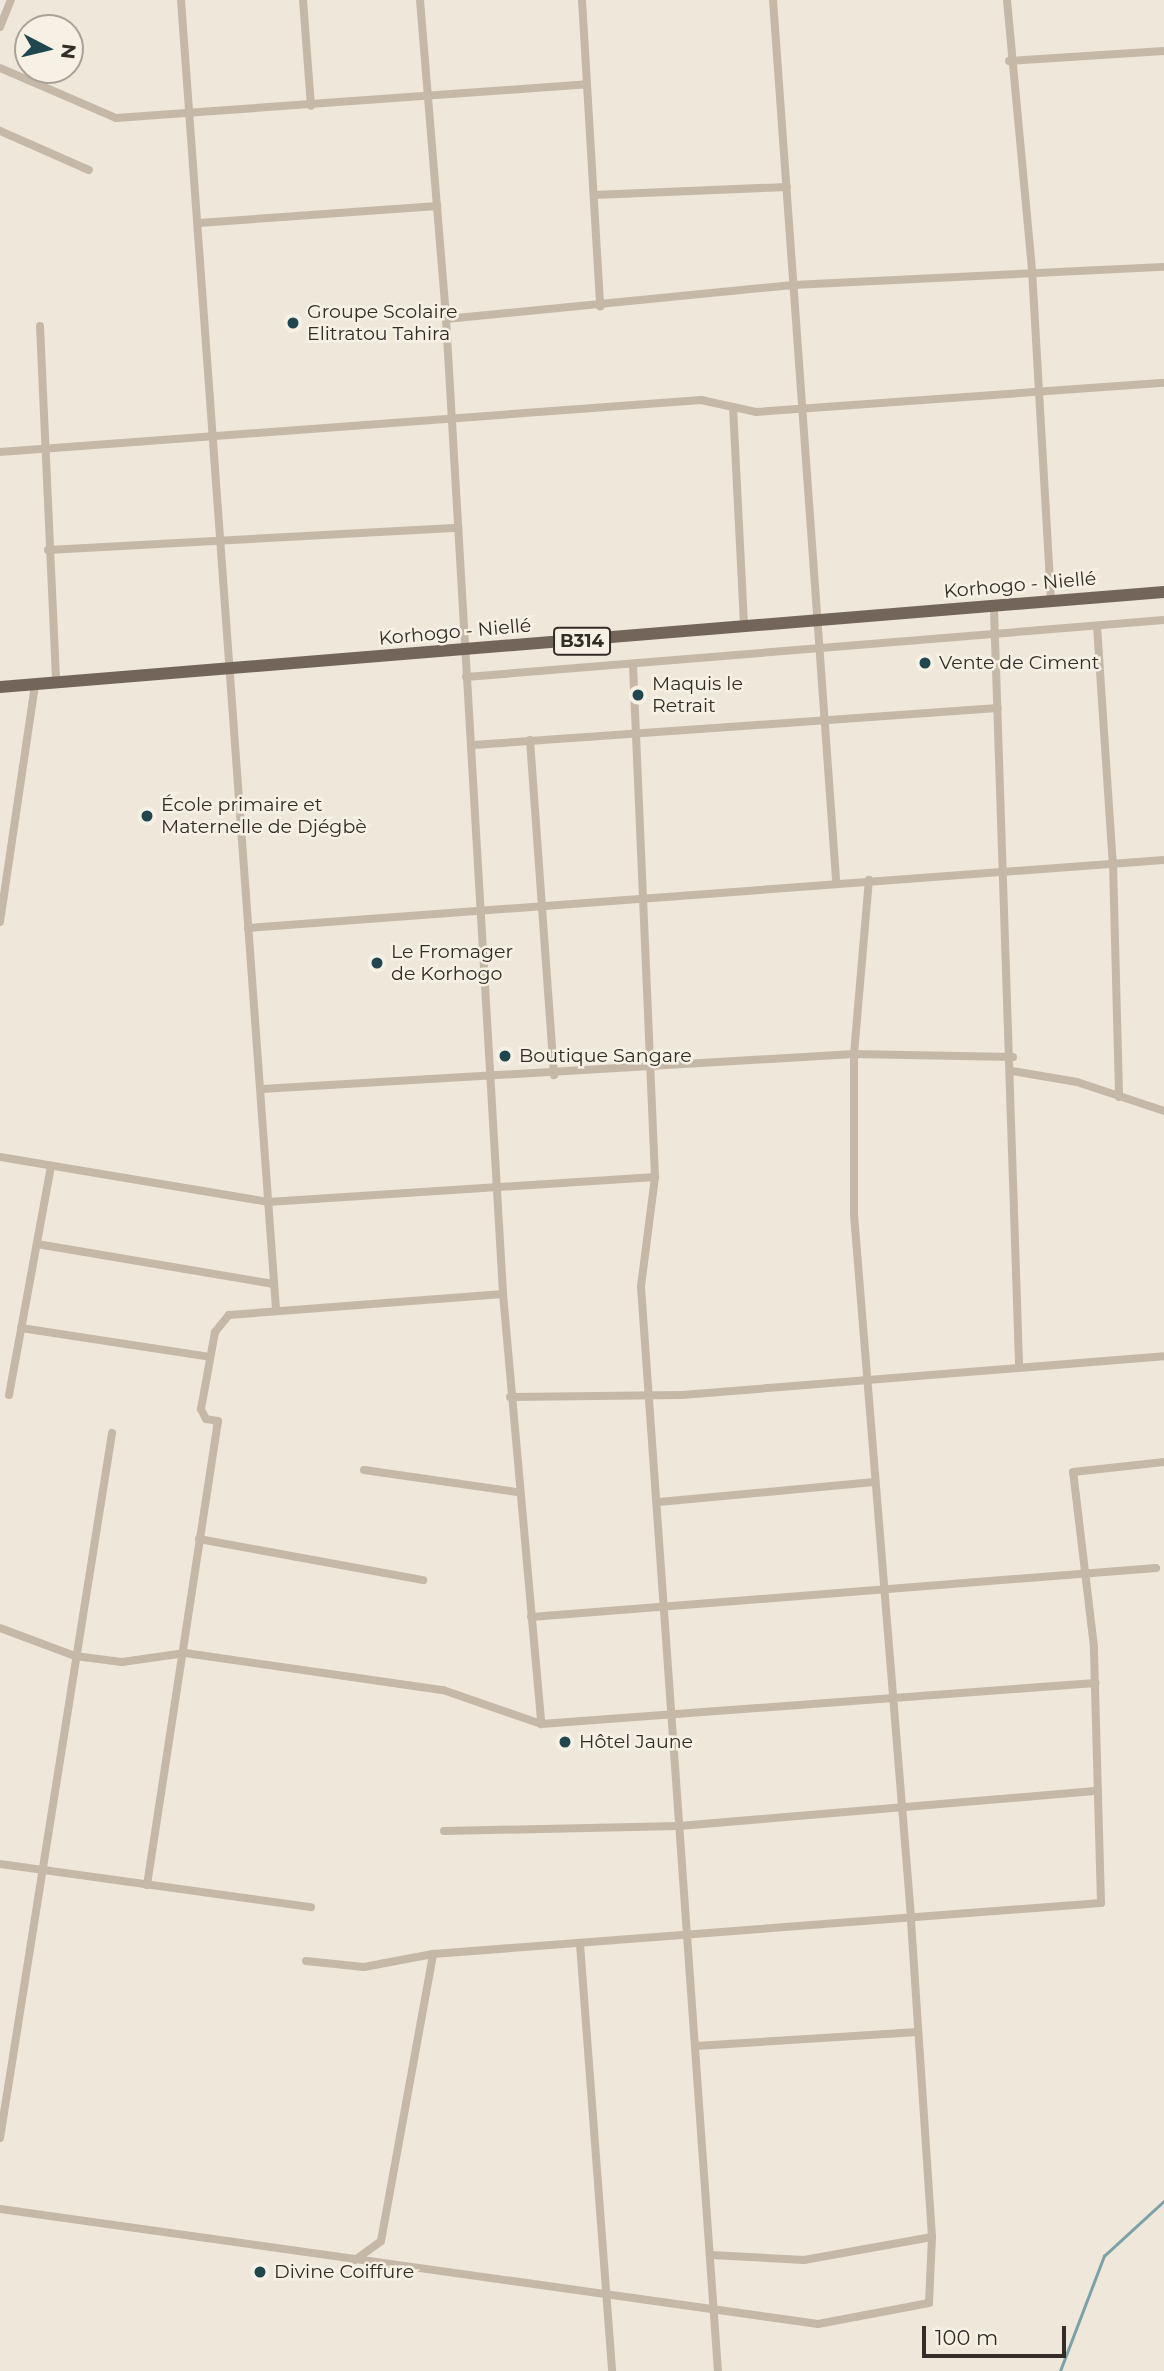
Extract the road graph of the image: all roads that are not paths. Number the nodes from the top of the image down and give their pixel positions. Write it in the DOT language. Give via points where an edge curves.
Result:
graph roads {
  1 [pos="11,0"];
  2 [pos="181,0"];
  3 [pos="303,0"];
  4 [pos="420,0"];
  5 [pos="582,0"];
  6 [pos="773,0"];
  7 [pos="1007,0"];
  8 [pos="0,27"];
  9 [pos="1164,51"];
  10 [pos="1009,61"];
  11 [pos="0,68"];
  12 [pos="587,84"];
  13 [pos="428,97"];
  14 [pos="311,106"];
  15 [pos="191,115"];
  16 [pos="0,131"];
  17 [pos="89,170"];
  18 [pos="786,187"];
  19 [pos="594,195"];
  20 [pos="437,205"];
  21 [pos="199,223"];
  22 [pos="1164,267"];
  23 [pos="1032,270"];
  24 [pos="793,285"];
  25 [pos="600,306"];
  26 [pos="446,319"];
  27 [pos="40,326"];
  28 [pos="1164,383"];
  29 [pos="1037,395"];
  30 [pos="733,407"];
  31 [pos="801,409"];
  32 [pos="451,419"];
  33 [pos="214,438"];
  34 [pos="43,449"];
  35 [pos="0,453"];
  36 [pos="458,528"];
  37 [pos="219,544"];
  38 [pos="48,550"];
  39 [pos="1164,592"];
  40 [pos="1051,601"];
  41 [pos="994,609"];
  42 [pos="819,621"];
  43 [pos="1164,621"];
  44 [pos="1097,625"];
  45 [pos="744,627"];
  46 [pos="994,631"];
  47 [pos="820,647"];
  48 [pos="466,651"];
  49 [pos="633,665"];
  50 [pos="225,672"];
  51 [pos="466,677"];
  52 [pos="56,684"];
  53 [pos="35,686"];
  54 [pos="0,687"];
  55 [pos="998,708"];
  56 [pos="825,718"];
  57 [pos="636,732"];
  58 [pos="530,740"];
  59 [pos="472,745"];
  60 [pos="1164,860"];
  61 [pos="1113,864"];
  62 [pos="1007,872"];
  63 [pos="836,879"];
  64 [pos="869,880"];
  65 [pos="643,896"];
  66 [pos="542,903"];
  67 [pos="481,908"];
  68 [pos="0,922"];
  69 [pos="248,928"];
  70 [pos="855,1054"];
  71 [pos="1013,1057"];
  72 [pos="653,1070"];
  73 [pos="1012,1071"];
  74 [pos="554,1075"];
  75 [pos="494,1078"];
  76 [pos="262,1089"];
  77 [pos="1119,1097"];
  78 [pos="1164,1111"];
  79 [pos="0,1157"];
  80 [pos="51,1166"];
  81 [pos="655,1177"];
  82 [pos="499,1189"];
  83 [pos="268,1202"];
  84 [pos="37,1244"];
  85 [pos="274,1284"];
  86 [pos="503,1294"];
  87 [pos="276,1310"];
  88 [pos="21,1328"];
  89 [pos="1164,1356"];
  90 [pos="210,1357"];
  91 [pos="1019,1364"];
  92 [pos="864,1378"];
  93 [pos="651,1394"];
  94 [pos="9,1395"];
  95 [pos="510,1396"];
  96 [pos="112,1433"];
  97 [pos="1164,1462"];
  98 [pos="364,1470"];
  99 [pos="874,1482"];
  100 [pos="517,1492"];
  101 [pos="659,1502"];
  102 [pos="199,1539"];
  103 [pos="1156,1568"];
  104 [pos="1086,1574"];
  105 [pos="423,1580"];
  106 [pos="884,1591"];
  107 [pos="666,1608"];
  108 [pos="531,1617"];
  109 [pos="0,1628"];
  110 [pos="185,1653"];
  111 [pos="75,1656"];
  112 [pos="1095,1683"];
  113 [pos="894,1701"];
  114 [pos="673,1713"];
  115 [pos="541,1724"];
  116 [pos="1098,1791"];
  117 [pos="902,1804"];
  118 [pos="679,1826"];
  119 [pos="444,1831"];
  120 [pos="0,1864"];
  121 [pos="43,1869"];
  122 [pos="147,1885"];
  123 [pos="310,1907"];
  124 [pos="911,1917"];
  125 [pos="689,1937"];
  126 [pos="580,1944"];
  127 [pos="433,1954"];
  128 [pos="306,1961"];
  129 [pos="918,2032"];
  130 [pos="696,2046"];
  131 [pos="0,2138"];
  132 [pos="0,2209"];
  133 [pos="932,2237"];
  134 [pos="710,2255"];
  135 [pos="355,2260"];
  136 [pos="607,2297"];
  137 [pos="714,2311"];
  138 [pos="612,2371"];
  139 [pos="718,2371"];
  1 -- 8 [label="street"];
  2 -- 15 [label="street"];
  3 -- 14 [label="street"];
  4 -- 13 [label="street"];
  5 -- 12 [label="street"];
  6 -- 18 [label="street"];
  7 -- 10 [label="street"];
  9 -- 10 [label="street"];
  10 -- 23 [label="street"];
  11 -- 15 [label="street" via="116,118"];
  12 -- 13 [label="street"];
  12 -- 19 [label="street"];
  13 -- 14 [label="street"];
  13 -- 20 [label="street"];
  14 -- 15 [label="street"];
  15 -- 21 [label="street"];
  16 -- 17 [label="street"];
  18 -- 19 [label="street"];
  18 -- 24 [label="street"];
  19 -- 25 [label="street"];
  20 -- 21 [label="street"];
  20 -- 26 [label="street"];
  21 -- 33 [label="street"];
  22 -- 23 [label="street"];
  23 -- 24 [label="street"];
  23 -- 29 [label="street"];
  24 -- 25 [label="street"];
  24 -- 31 [label="street"];
  25 -- 26 [label="street"];
  26 -- 32 [label="street"];
  27 -- 34 [label="street"];
  28 -- 29 [label="street"];
  29 -- 31 [label="street"];
  29 -- 40 [label="street"];
  30 -- 31 [label="street"];
  30 -- 32 [label="street" via="701,400"];
  30 -- 45 [label="street"];
  31 -- 42 [label="street"];
  32 -- 33 [label="street"];
  32 -- 36 [label="street"];
  33 -- 34 [label="street"];
  33 -- 37 [label="street"];
  34 -- 35 [label="street"];
  34 -- 38 [label="street"];
  36 -- 37 [label="street"];
  36 -- 48 [label="street"];
  37 -- 38 [label="street"];
  37 -- 50 [label="street"];
  38 -- 52 [label="street"];
  39 -- 40 [label="main road, Korhogo - Niellé / B314"];
  40 -- 41 [label="main road, Korhogo - Niellé / B314"];
  41 -- 42 [label="main road, Korhogo - Niellé / B314"];
  41 -- 46 [label="street"];
  42 -- 45 [label="main road, Korhogo - Niellé / B314"];
  42 -- 47 [label="street"];
  43 -- 44 [label="street"];
  44 -- 46 [label="street"];
  44 -- 61 [label="street"];
  45 -- 48 [label="main road, Korhogo - Niellé / B314"];
  46 -- 47 [label="street"];
  46 -- 55 [label="street"];
  47 -- 49 [label="street"];
  47 -- 56 [label="street"];
  48 -- 50 [label="main road, Korhogo - Niellé / B314"];
  48 -- 51 [label="street"];
  49 -- 51 [label="street"];
  49 -- 57 [label="street"];
  50 -- 52 [label="main road, Korhogo - Niellé / B314"];
  50 -- 69 [label="street"];
  51 -- 59 [label="street"];
  52 -- 53 [label="main road, Korhogo - Niellé / B314"];
  53 -- 54 [label="main road, Korhogo - Niellé / B314"];
  53 -- 68 [label="street"];
  55 -- 56 [label="street"];
  55 -- 62 [label="street"];
  56 -- 57 [label="street"];
  56 -- 63 [label="street"];
  57 -- 58 [label="street"];
  57 -- 65 [label="street"];
  58 -- 59 [label="street"];
  58 -- 66 [label="street"];
  59 -- 67 [label="street"];
  60 -- 61 [label="street"];
  61 -- 62 [label="street"];
  61 -- 77 [label="street"];
  62 -- 64 [label="street"];
  62 -- 71 [label="street"];
  63 -- 64 [label="street"];
  63 -- 65 [label="street"];
  64 -- 70 [label="street"];
  65 -- 66 [label="street"];
  65 -- 72 [label="street"];
  66 -- 67 [label="street"];
  66 -- 74 [label="street"];
  67 -- 69 [label="street"];
  67 -- 75 [label="street"];
  69 -- 76 [label="street"];
  70 -- 71 [label="street"];
  70 -- 72 [label="street"];
  70 -- 92 [label="street" via="854,1215"];
  71 -- 73 [label="street"];
  72 -- 74 [label="street"];
  72 -- 81 [label="street"];
  73 -- 77 [label="street"];
  73 -- 91 [label="street"];
  74 -- 75 [label="street"];
  75 -- 76 [label="street"];
  75 -- 82 [label="street"];
  76 -- 83 [label="street"];
  77 -- 78 [label="street"];
  79 -- 80 [label="street"];
  80 -- 83 [label="street"];
  80 -- 84 [label="street"];
  81 -- 82 [label="street"];
  81 -- 93 [label="street" via="641,1287"];
  82 -- 83 [label="street"];
  82 -- 86 [label="street"];
  83 -- 85 [label="street"];
  84 -- 85 [label="street"];
  84 -- 88 [label="street"];
  85 -- 87 [label="street"];
  86 -- 87 [label="street"];
  86 -- 95 [label="street"];
  87 -- 90 [label="street" via="229,1315 215,1332"];
  88 -- 90 [label="street"];
  88 -- 94 [label="street"];
  89 -- 91 [label="street"];
  90 -- 102 [label="street" via="201,1409 206,1419 218,1421"];
  91 -- 92 [label="street"];
  92 -- 93 [label="street"];
  92 -- 99 [label="street"];
  93 -- 95 [label="street"];
  93 -- 101 [label="street"];
  95 -- 100 [label="street"];
  96 -- 111 [label="street"];
  97 -- 104 [label="street" via="1073,1472"];
  98 -- 100 [label="street"];
  99 -- 101 [label="street"];
  99 -- 106 [label="street"];
  100 -- 108 [label="street"];
  101 -- 107 [label="street"];
  102 -- 105 [label="street"];
  102 -- 110 [label="street"];
  103 -- 104 [label="street"];
  104 -- 106 [label="street"];
  104 -- 112 [label="street"];
  106 -- 107 [label="street"];
  106 -- 113 [label="street"];
  107 -- 108 [label="street"];
  107 -- 114 [label="street"];
  108 -- 115 [label="street"];
  109 -- 111 [label="street"];
  110 -- 111 [label="street" via="122,1662"];
  110 -- 115 [label="street" via="443,1690"];
  110 -- 122 [label="street"];
  111 -- 121 [label="street"];
  112 -- 113 [label="street"];
  112 -- 116 [label="street"];
  113 -- 114 [label="street"];
  113 -- 117 [label="street"];
  114 -- 115 [label="street"];
  114 -- 118 [label="street"];
  116 -- 117 [label="street"];
  116 -- 124 [label="street" via="1101,1903"];
  117 -- 118 [label="street"];
  117 -- 124 [label="street"];
  118 -- 119 [label="street"];
  118 -- 125 [label="street"];
  120 -- 121 [label="street"];
  121 -- 122 [label="street"];
  121 -- 131 [label="street"];
  122 -- 123 [label="street"];
  124 -- 125 [label="street"];
  124 -- 129 [label="street"];
  125 -- 126 [label="street"];
  125 -- 130 [label="street"];
  126 -- 127 [label="street"];
  126 -- 136 [label="street"];
  127 -- 128 [label="street" via="363,1967"];
  127 -- 135 [label="street" via="381,2241"];
  129 -- 130 [label="street"];
  129 -- 133 [label="street"];
  130 -- 134 [label="street"];
  132 -- 135 [label="street"];
  133 -- 134 [label="street" via="804,2260"];
  133 -- 137 [label="street" via="929,2303 818,2323"];
  134 -- 137 [label="street"];
  135 -- 136 [label="street"];
  136 -- 137 [label="street"];
  136 -- 138 [label="street"];
  137 -- 139 [label="street"];
}
